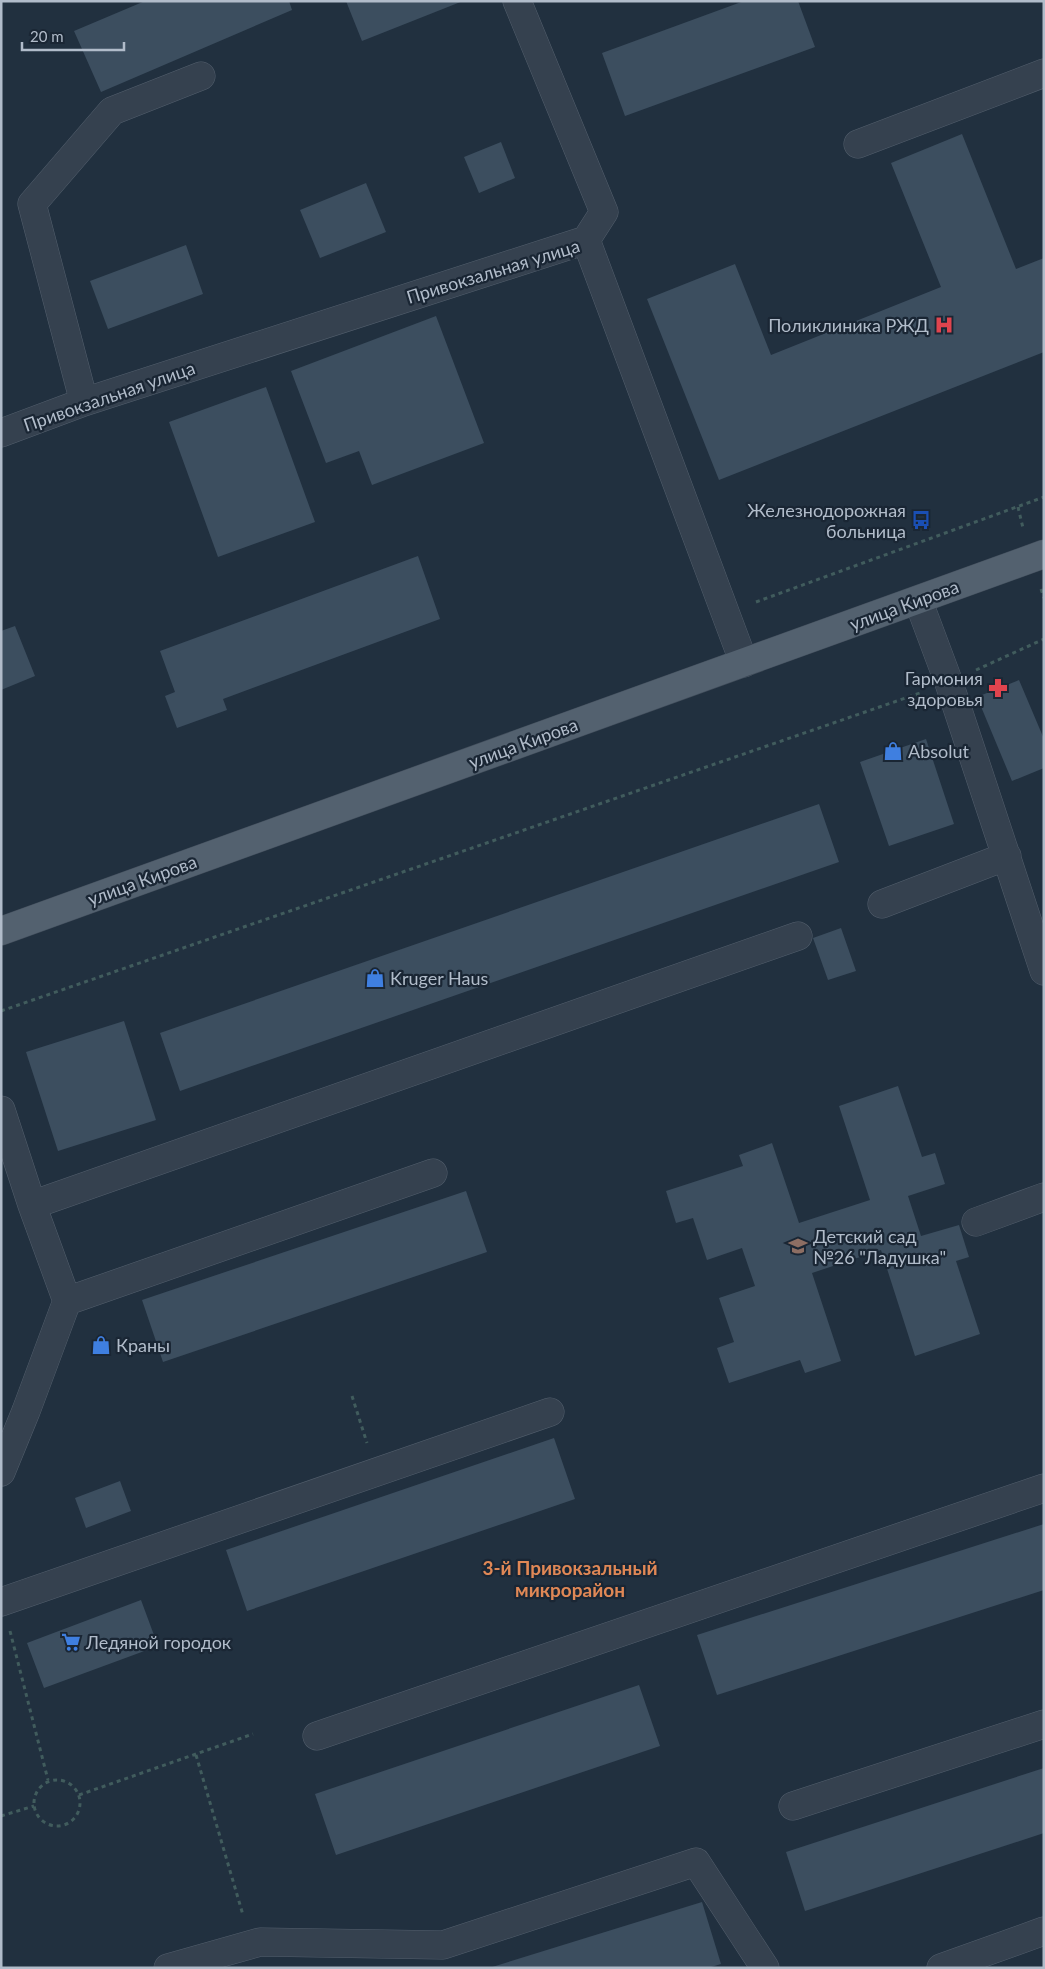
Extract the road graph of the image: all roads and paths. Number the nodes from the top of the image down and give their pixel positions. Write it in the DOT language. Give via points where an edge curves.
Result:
graph roads {
  1 [pos="517,1"];
  2 [pos="1044,73"];
  3 [pos="201,76"];
  4 [pos="858,144"];
  5 [pos="586,240"];
  6 [pos="84,402"];
  7 [pos="1,433"];
  8 [pos="1044,497"];
  9 [pos="1044,554"];
  10 [pos="918,600"];
  11 [pos="726,613"];
  12 [pos="1044,639"];
  13 [pos="744,663"];
  14 [pos="949,683"];
  15 [pos="1007,856"];
  16 [pos="882,904"];
  17 [pos="1,930"];
  18 [pos="798,936"];
  19 [pos="1044,971"];
  20 [pos="1,1011"];
  21 [pos="1,1110"];
  22 [pos="433,1174"];
  23 [pos="1044,1197"];
  24 [pos="32,1205"];
  25 [pos="976,1222"];
  26 [pos="67,1301"];
  27 [pos="352,1396"];
  28 [pos="550,1412"];
  29 [pos="14,1416"];
  30 [pos="369,1450"];
  31 [pos="1,1472"];
  32 [pos="1044,1488"];
  33 [pos="2,1602"];
  34 [pos="1044,1724"];
  35 [pos="253,1734"];
  36 [pos="317,1736"];
  37 [pos="196,1755"];
  38 [pos="48,1780"];
  39 [pos="79,1795"];
  40 [pos="34,1806"];
  41 [pos="793,1806"];
  42 [pos="1,1816"];
  43 [pos="1044,1931"];
  44 [pos="251,1944"];
  45 [pos="168,1968"];
  46 [pos="765,1968"];
  47 [pos="941,1968"];
  1 -- 5 [label="street" via="604,212"];
  2 -- 4 [label="street"];
  3 -- 6 [label="street" via="112,111 32,204"];
  5 -- 6 [label="street, Привокзальная улица"];
  5 -- 11 [label="street, Привокзальная улица"];
  6 -- 7 [label="street, Привокзальная улица"];
  8 -- 11 [label="path"];
  9 -- 10 [label="main road, улица Кирова"];
  10 -- 13 [label="main road, улица Кирова"];
  10 -- 14 [label="street"];
  11 -- 13 [label="street, Привокзальная улица"];
  12 -- 14 [label="path"];
  13 -- 17 [label="main road, улица Кирова"];
  14 -- 15 [label="street"];
  14 -- 20 [label="path"];
  15 -- 16 [label="street"];
  15 -- 19 [label="street"];
  18 -- 24 [label="street"];
  21 -- 24 [label="street"];
  22 -- 26 [label="street"];
  23 -- 25 [label="street"];
  24 -- 26 [label="street"];
  26 -- 29 [label="street"];
  27 -- 30 [label="path"];
  28 -- 33 [label="street"];
  29 -- 31 [label="street"];
  32 -- 36 [label="street"];
  33 -- 38 [label="path"];
  34 -- 41 [label="street"];
  35 -- 37 [label="path"];
  37 -- 39 [label="path"];
  37 -- 44 [label="path"];
  38 -- 39 [label="path" via="69,1782"];
  38 -- 40 [label="path" via="40,1786"];
  39 -- 40 [label="path" via="80,1809 66,1824 55,1826 45,1823"];
  40 -- 42 [label="path"];
  43 -- 47 [label="street"];
  44 -- 45 [label="street"];
  44 -- 46 [label="street" via="443,1946 696,1862"];
}
